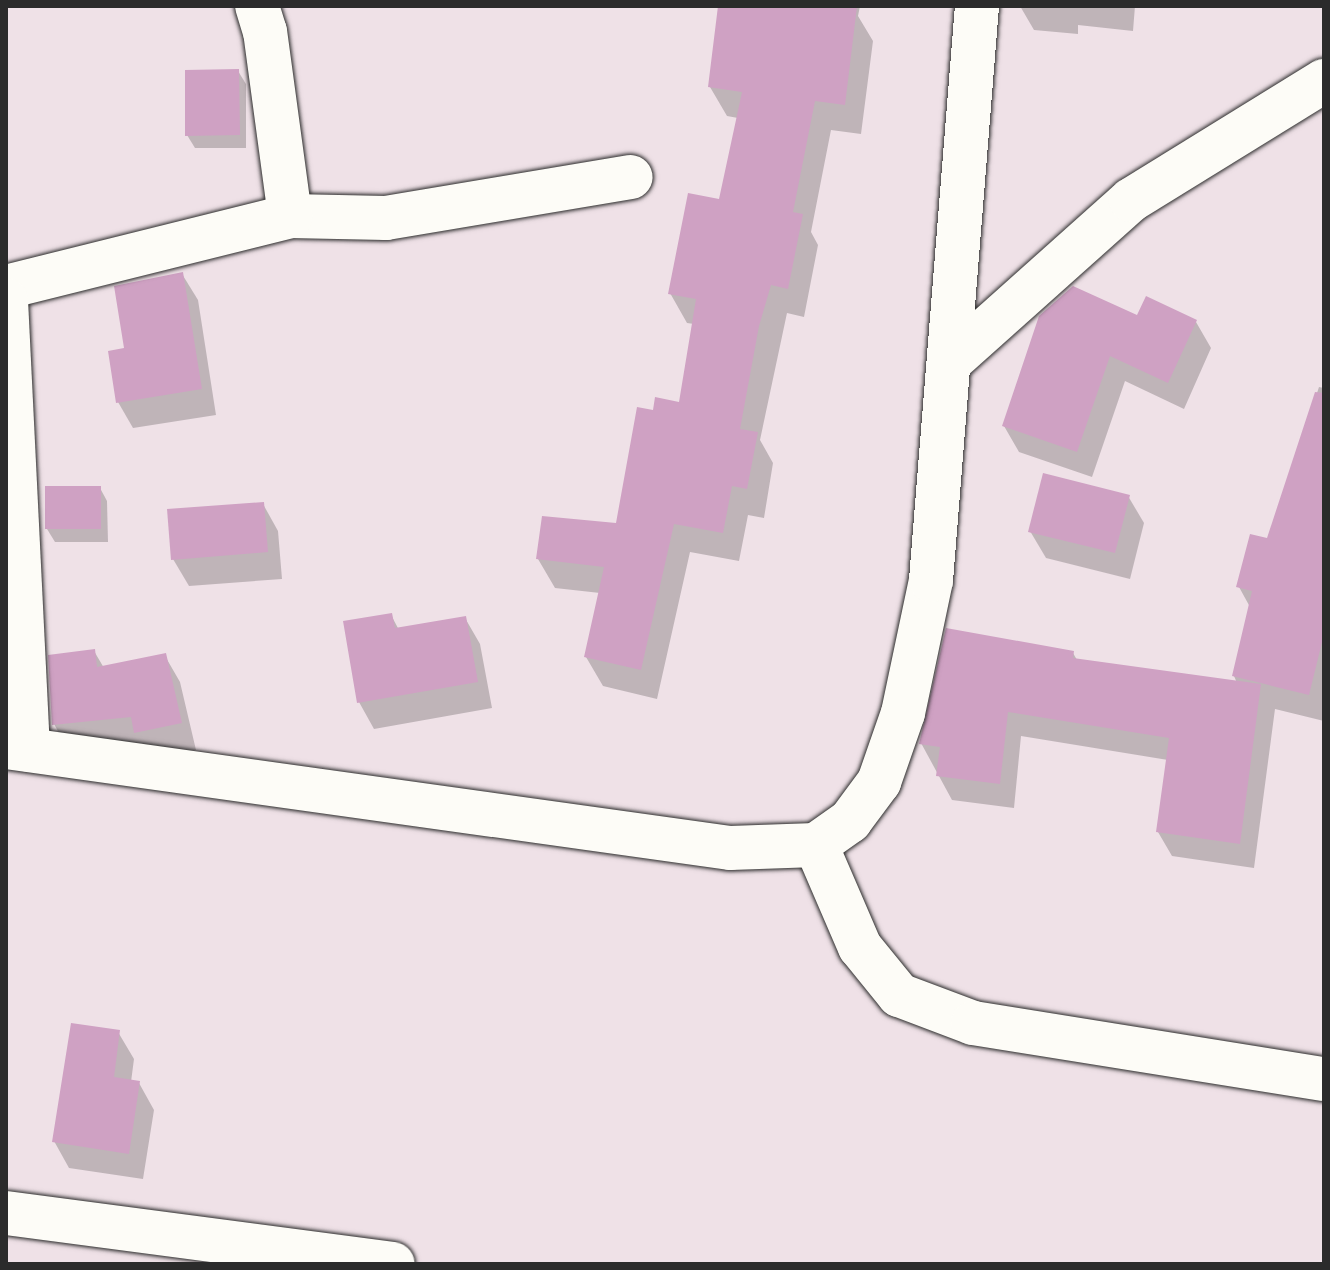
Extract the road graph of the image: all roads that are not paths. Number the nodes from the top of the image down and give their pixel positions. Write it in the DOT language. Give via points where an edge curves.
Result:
graph roads {
  1 [pos="257,6"];
  2 [pos="977,6"];
  3 [pos="1324,81"];
  4 [pos="631,177"];
  5 [pos="290,216"];
  6 [pos="6,287"];
  7 [pos="6,300"];
  8 [pos="952,360"];
  9 [pos="17,748"];
  10 [pos="816,845"];
  11 [pos="1324,1079"];
  12 [pos="6,1213"];
  13 [pos="393,1264"];
  1 -- 5 [label="street"];
  2 -- 8 [label="street"];
  3 -- 8 [label="street" via="1131,200"];
  4 -- 5 [label="street" via="386,218"];
  5 -- 6 [label="street"];
  7 -- 9 [label="street"];
  8 -- 10 [label="street" via="931,580 903,713 879,782 850,821"];
  9 -- 10 [label="street" via="730,848"];
  10 -- 11 [label="street" via="860,947 899,995 973,1023"];
  12 -- 13 [label="street"];
}
